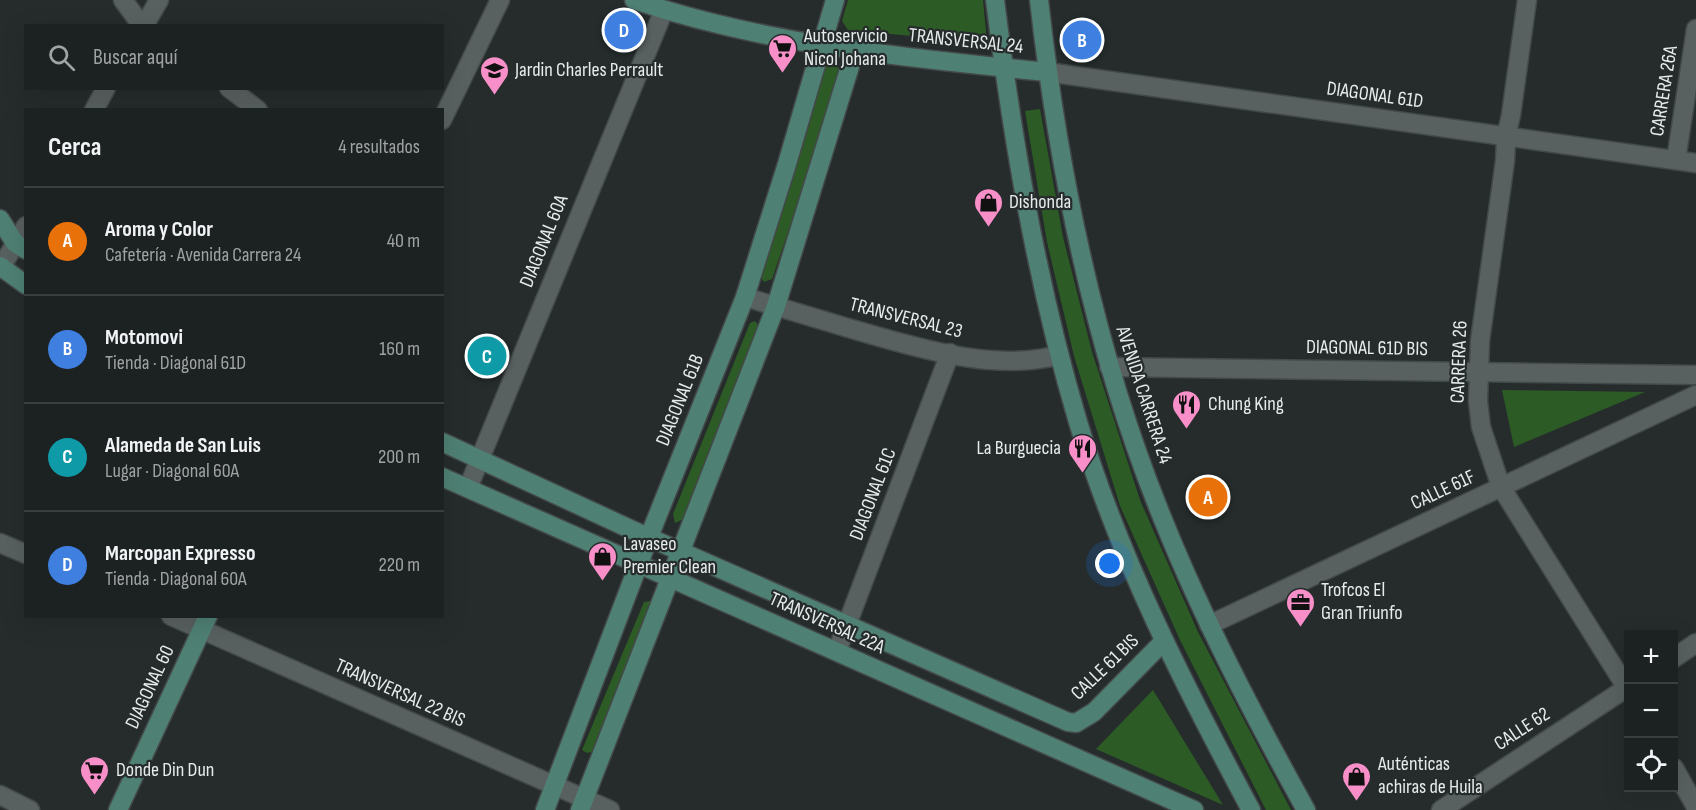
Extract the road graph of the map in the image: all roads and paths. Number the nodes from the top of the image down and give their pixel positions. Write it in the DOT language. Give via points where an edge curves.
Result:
graph roads {
  1 [pos="123,0"];
  2 [pos="159,0"];
  3 [pos="500,0"];
  4 [pos="634,0"];
  5 [pos="835,0"];
  6 [pos="995,0"];
  7 [pos="1039,0"];
  8 [pos="1527,0"];
  9 [pos="664,10"];
  10 [pos="141,24"];
  11 [pos="144,24"];
  12 [pos="1696,29"];
  13 [pos="823,45"];
  14 [pos="855,50"];
  15 [pos="1003,68"];
  16 [pos="1047,72"];
  17 [pos="105,90"];
  18 [pos="232,90"];
  19 [pos="95,108"];
  20 [pos="255,108"];
  21 [pos="444,116"];
  22 [pos="1506,137"];
  23 [pos="1676,160"];
  24 [pos="1696,163"];
  25 [pos="0,219"];
  26 [pos="20,246"];
  27 [pos="0,267"];
  28 [pos="24,284"];
  29 [pos="744,297"];
  30 [pos="776,306"];
  31 [pos="950,353"];
  32 [pos="1059,355"];
  33 [pos="1109,367"];
  34 [pos="1478,372"];
  35 [pos="1696,375"];
  36 [pos="1696,395"];
  37 [pos="444,443"];
  38 [pos="479,459"];
  39 [pos="444,478"];
  40 [pos="1501,487"];
  41 [pos="468,488"];
  42 [pos="649,537"];
  43 [pos="0,543"];
  44 [pos="682,552"];
  45 [pos="24,553"];
  46 [pos="639,565"];
  47 [pos="671,579"];
  48 [pos="181,618"];
  49 [pos="205,623"];
  50 [pos="847,624"];
  51 [pos="1209,625"];
  52 [pos="1164,641"];
  53 [pos="1696,643"];
  54 [pos="837,651"];
  55 [pos="1678,655"];
  56 [pos="1625,684"];
  57 [pos="1624,691"];
  58 [pos="1076,723"];
  59 [pos="1678,775"];
  60 [pos="555,786"];
  61 [pos="0,795"];
  62 [pos="583,804"];
  63 [pos="1696,807"];
  64 [pos="30,810"];
  65 [pos="118,810"];
  66 [pos="545,810"];
  67 [pos="610,810"];
  68 [pos="1194,810"];
  69 [pos="1251,810"];
  70 [pos="1306,810"];
  71 [pos="1441,810"];
  1 -- 10 [label="street"];
  2 -- 11 [label="street"];
  3 -- 21 [label="street"];
  4 -- 9 [label="street, TRANSVERSAL 24"];
  5 -- 13 [label="street, DIAGONAL 61B"];
  6 -- 15 [label="street"];
  7 -- 16 [label="street, AVENIDA CARRERA 24"];
  8 -- 22 [label="street, CARRERA 26"];
  9 -- 13 [label="street, TRANSVERSAL 24" via="744,32"];
  9 -- 38 [label="street, DIAGONAL 60A"];
  12 -- 23 [label="street, CARRERA 26A"];
  13 -- 14 [label="street, TRANSVERSAL 24"];
  13 -- 29 [label="street, DIAGONAL 61B"];
  14 -- 15 [label="street, TRANSVERSAL 24"];
  14 -- 30 [label="street"];
  15 -- 16 [label="street, TRANSVERSAL 24"];
  15 -- 32 [label="street" via="1036,257"];
  16 -- 22 [label="street, DIAGONAL 61D"];
  16 -- 33 [label="street, AVENIDA CARRERA 24" via="1083,261"];
  17 -- 19 [label="street"];
  18 -- 20 [label="street"];
  22 -- 23 [label="street, DIAGONAL 61D"];
  22 -- 34 [label="street, CARRERA 26"];
  23 -- 24 [label="street, DIAGONAL 61D"];
  25 -- 26 [label="street"];
  26 -- 27 [label="street"];
  27 -- 28 [label="street"];
  29 -- 30 [label="street, TRANSVERSAL 23"];
  29 -- 42 [label="street, DIAGONAL 61B"];
  30 -- 31 [label="street, TRANSVERSAL 23" via="894,341"];
  30 -- 44 [label="street"];
  31 -- 32 [label="street, TRANSVERSAL 23" via="996,361"];
  31 -- 50 [label="street, DIAGONAL 61C"];
  32 -- 52 [label="street" via="1103,494"];
  33 -- 34 [label="street, DIAGONAL 61D BIS"];
  33 -- 51 [label="street, AVENIDA CARRERA 24" via="1163,520"];
  34 -- 35 [label="street, DIAGONAL 61D BIS"];
  34 -- 40 [label="street, CARRERA 26" via="1481,427"];
  36 -- 40 [label="street, CALLE 61F"];
  37 -- 38 [label="street, TRANSVERSAL 22A"];
  38 -- 41 [label="street, DIAGONAL 60A"];
  38 -- 42 [label="street, TRANSVERSAL 22A"];
  39 -- 41 [label="street, TRANSVERSAL 22A"];
  40 -- 51 [label="street, CALLE 61F"];
  40 -- 56 [label="street, CARRERA 26"];
  41 -- 46 [label="street, TRANSVERSAL 22A"];
  42 -- 44 [label="street, TRANSVERSAL 22A"];
  42 -- 46 [label="street, DIAGONAL 61B"];
  43 -- 45 [label="street"];
  44 -- 47 [label="street"];
  44 -- 50 [label="street, TRANSVERSAL 22A"];
  46 -- 47 [label="street, TRANSVERSAL 22A"];
  46 -- 60 [label="street, DIAGONAL 61B"];
  47 -- 54 [label="street, TRANSVERSAL 22A"];
  47 -- 62 [label="street"];
  48 -- 49 [label="street, TRANSVERSAL 22 BIS"];
  49 -- 60 [label="street, TRANSVERSAL 22 BIS"];
  49 -- 65 [label="street, DIAGONAL 60"];
  50 -- 54 [label="street, DIAGONAL 61C"];
  50 -- 58 [label="street, TRANSVERSAL 22A"];
  51 -- 70 [label="street, AVENIDA CARRERA 24"];
  52 -- 58 [label="street, CALLE 61 BIS" via="1094,712"];
  52 -- 69 [label="street"];
  53 -- 55 [label="street"];
  54 -- 68 [label="street, TRANSVERSAL 22A"];
  57 -- 71 [label="street, CALLE 62"];
  59 -- 63 [label="street"];
  60 -- 62 [label="street, TRANSVERSAL 22 BIS"];
  60 -- 66 [label="street, DIAGONAL 61B"];
  61 -- 64 [label="street"];
  62 -- 67 [label="street, TRANSVERSAL 22 BIS"];
}
